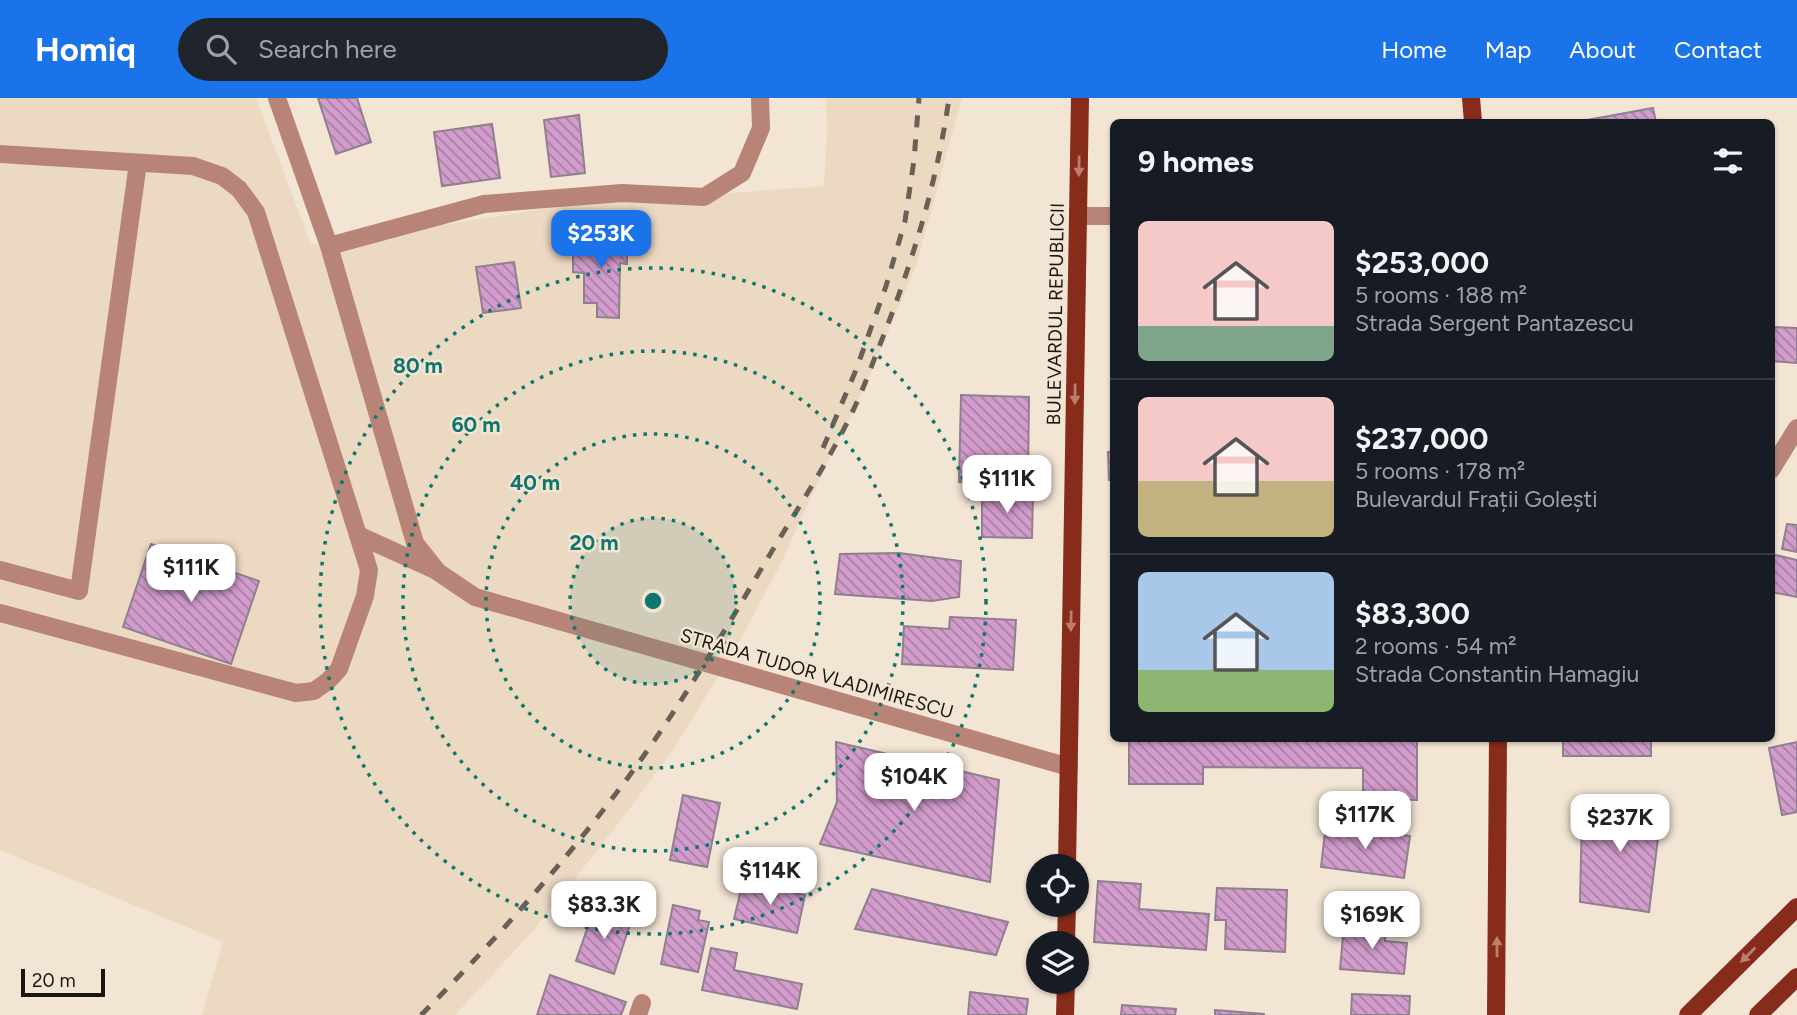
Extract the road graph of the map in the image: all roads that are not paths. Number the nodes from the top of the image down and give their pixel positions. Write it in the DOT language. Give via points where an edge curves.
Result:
graph roads {
  1 [pos="277,98"];
  2 [pos="760,98"];
  3 [pos="1080,98"];
  4 [pos="1471,98"];
  5 [pos="1473,119"];
  6 [pos="0,153"];
  7 [pos="138,163"];
  8 [pos="1079,216"];
  9 [pos="1110,216"];
  10 [pos="329,246"];
  11 [pos="1797,428"];
  12 [pos="1775,464"];
  13 [pos="358,534"];
  14 [pos="0,570"];
  15 [pos="438,572"];
  16 [pos="0,612"];
  17 [pos="1498,742"];
  18 [pos="1069,767"];
  19 [pos="1068,854"];
  20 [pos="1797,907"];
  21 [pos="1797,977"];
  22 [pos="1066,994"];
  23 [pos="1065,1015"];
  24 [pos="1497,1015"];
  25 [pos="1688,1015"];
  26 [pos="1758,1015"];
  1 -- 10 [label="street, STRADA TUDOR VLADIMIRESCU"];
  2 -- 10 [label="street" via="761,128 742,173 704,197 622,193 484,204"];
  3 -- 8 [label="main road, BULEVARDUL REPUBLICII, one-way"];
  4 -- 5 [label="main road"];
  6 -- 7 [label="street"];
  7 -- 13 [label="street" via="193,166 222,176 239,188 256,212"];
  7 -- 14 [label="street" via="79,591"];
  8 -- 9 [label="street"];
  8 -- 18 [label="main road, BULEVARDUL REPUBLICII, one-way"];
  10 -- 15 [label="street, STRADA TUDOR VLADIMIRESCU" via="415,543"];
  11 -- 12 [label="street"];
  13 -- 15 [label="street"];
  13 -- 16 [label="street" via="369,570 365,596 339,669 314,691 296,693"];
  15 -- 18 [label="street, STRADA TUDOR VLADIMIRESCU" via="475,597"];
  24 -- 17 [label="main road, one-way"];
  18 -- 19 [label="main road, BULEVARDUL REPUBLICII"];
  20 -- 25 [label="main road, one-way"];
  21 -- 26 [label="main road"];
  22 -- 23 [label="main road"];
}
